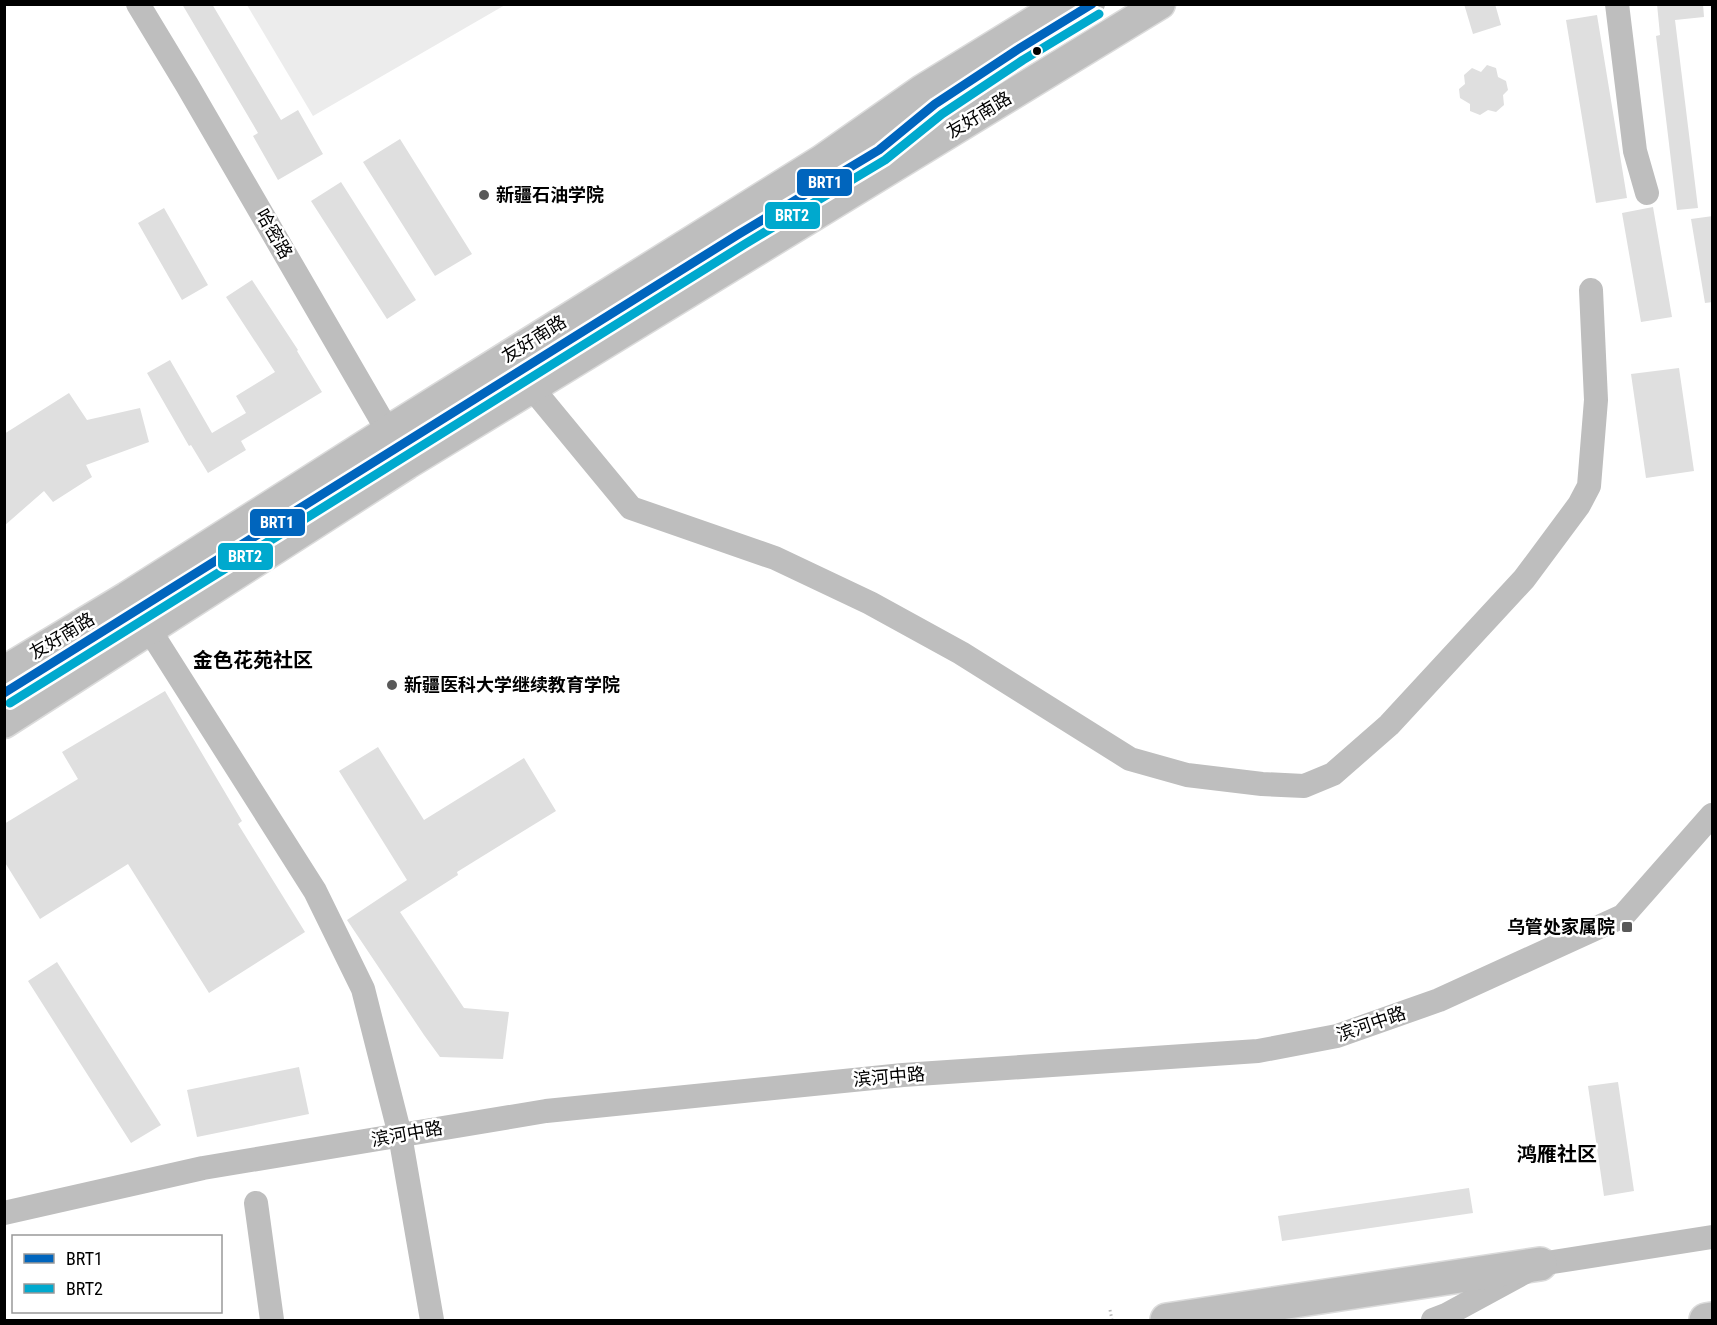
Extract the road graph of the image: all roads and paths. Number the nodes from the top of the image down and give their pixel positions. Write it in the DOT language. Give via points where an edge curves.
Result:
graph roads {
  1 [pos="138,4"];
  2 [pos="1062,4"];
  3 [pos="1093,4"];
  4 [pos="1160,4"];
  5 [pos="1617,4"];
  6 [pos="1647,193"];
  7 [pos="1591,290"];
  8 [pos="532,388"];
  9 [pos="398,448"];
  10 [pos="138,612"];
  11 [pos="4,671"];
  12 [pos="4,693"];
  13 [pos="4,723"];
  14 [pos="1713,814"];
  15 [pos="400,1136"];
  16 [pos="256,1203"];
  17 [pos="4,1213"];
  18 [pos="1713,1237"];
  19 [pos="1539,1264"];
  20 [pos="1110,1310"];
  21 [pos="1713,1319"];
  22 [pos="272,1320"];
  23 [pos="432,1320"];
  24 [pos="1112,1320"];
  25 [pos="1167,1320"];
  26 [pos="1432,1320"];
  27 [pos="1706,1320"];
  1 -- 9 [label="street, 哈密路"];
  2 -- 9 [label="main road, 友好南路" via="922,90"];
  3 -- 9 [label="street" via="935,104 879,150"];
  4 -- 8 [label="main road, 友好南路"];
  5 -- 6 [label="street" via="1635,151"];
  7 -- 8 [label="street" via="1596,400 1589,486 1579,505 1524,579 1389,725 1333,774 1304,786 1187,775 1130,759 961,653 870,603 775,558 631,508"];
  8 -- 9 [label="main road, 友好南路"];
  9 -- 10 [label="main road, 友好南路"];
  10 -- 11 [label="main road, 友好南路"];
  10 -- 12 [label="street"];
  10 -- 13 [label="main road, 友好南路"];
  10 -- 15 [label="street" via="315,891 363,989"];
  14 -- 15 [label="street, 滨河中路" via="1623,916 1439,1000 1337,1036 1258,1051 903,1075 546,1111"];
  15 -- 17 [label="street, 滨河中路" via="203,1168"];
  15 -- 23 [label="street"];
  16 -- 22 [label="street"];
  18 -- 19 [label="street"];
  19 -- 25 [label="highway"];
  19 -- 26 [label="street"];
  20 -- 24 [label="path"];
  21 -- 27 [label="highway"];
}
